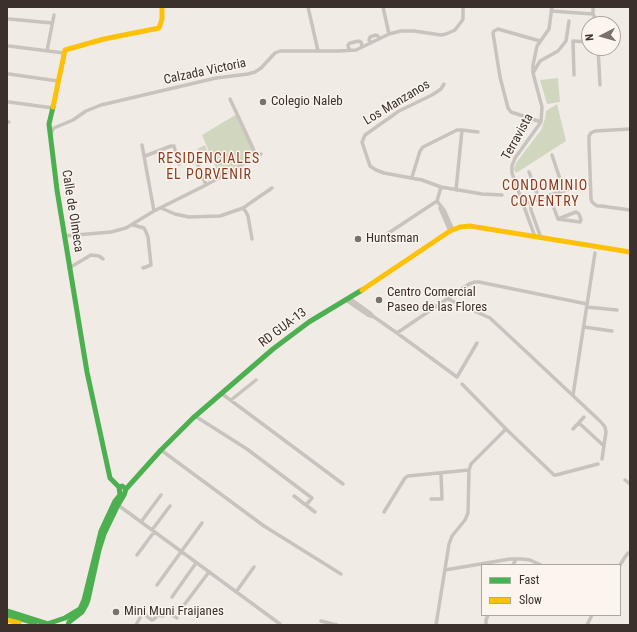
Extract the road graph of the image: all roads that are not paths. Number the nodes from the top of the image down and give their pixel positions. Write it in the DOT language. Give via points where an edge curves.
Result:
graph roads {
  1 [pos="162,7"];
  2 [pos="308,7"];
  3 [pos="383,7"];
  4 [pos="463,7"];
  5 [pos="593,7"];
  6 [pos="552,9"];
  7 [pos="593,14"];
  8 [pos="54,15"];
  9 [pos="9,19"];
  10 [pos="569,21"];
  11 [pos="52,23"];
  12 [pos="389,34"];
  13 [pos="379,39"];
  14 [pos="540,41"];
  15 [pos="581,42"];
  16 [pos="371,43"];
  17 [pos="9,46"];
  18 [pos="362,47"];
  19 [pos="349,50"];
  20 [pos="47,51"];
  21 [pos="318,51"];
  22 [pos="61,53"];
  23 [pos="598,56"];
  24 [pos="533,73"];
  25 [pos="9,74"];
  26 [pos="574,75"];
  27 [pos="56,81"];
  28 [pos="444,84"];
  29 [pos="600,85"];
  30 [pos="230,99"];
  31 [pos="9,102"];
  32 [pos="50,108"];
  33 [pos="541,122"];
  34 [pos="630,129"];
  35 [pos="462,130"];
  36 [pos="478,132"];
  37 [pos="50,134"];
  38 [pos="142,145"];
  39 [pos="261,154"];
  40 [pos="552,155"];
  41 [pos="145,156"];
  42 [pos="256,157"];
  43 [pos="195,158"];
  44 [pos="179,164"];
  45 [pos="529,172"];
  46 [pos="412,178"];
  47 [pos="206,185"];
  48 [pos="440,187"];
  49 [pos="272,188"];
  50 [pos="572,188"];
  51 [pos="456,190"];
  52 [pos="564,191"];
  53 [pos="502,195"];
  54 [pos="549,196"];
  55 [pos="539,199"];
  56 [pos="530,202"];
  57 [pos="438,203"];
  58 [pos="523,204"];
  59 [pos="161,208"];
  60 [pos="243,208"];
  61 [pos="531,210"];
  62 [pos="630,210"];
  63 [pos="154,211"];
  64 [pos="558,219"];
  65 [pos="534,220"];
  66 [pos="529,221"];
  67 [pos="133,224"];
  68 [pos="451,231"];
  69 [pos="387,234"];
  70 [pos="64,236"];
  71 [pos="535,237"];
  72 [pos="541,238"];
  73 [pos="252,239"];
  74 [pos="630,252"];
  75 [pos="595,253"];
  76 [pos="103,259"];
  77 [pos="69,268"];
  78 [pos="143,268"];
  79 [pos="348,299"];
  80 [pos="448,299"];
  81 [pos="587,306"];
  82 [pos="617,310"];
  83 [pos="584,327"];
  84 [pos="612,330"];
  85 [pos="397,333"];
  86 [pos="477,343"];
  87 [pos="256,380"];
  88 [pos="462,384"];
  89 [pos="221,393"];
  90 [pos="573,396"];
  91 [pos="231,400"];
  92 [pos="195,416"];
  93 [pos="584,417"];
  94 [pos="579,423"];
  95 [pos="506,429"];
  96 [pos="573,429"];
  97 [pos="604,446"];
  98 [pos="161,450"];
  99 [pos="602,459"];
  100 [pos="598,464"];
  101 [pos="469,470"];
  102 [pos="441,473"];
  103 [pos="625,480"];
  104 [pos="342,484"];
  105 [pos="630,484"];
  106 [pos="123,488"];
  107 [pos="161,495"];
  108 [pos="294,496"];
  109 [pos="431,500"];
  110 [pos="116,503"];
  111 [pos="306,505"];
  112 [pos="170,506"];
  113 [pos="315,512"];
  114 [pos="384,512"];
  115 [pos="141,522"];
  116 [pos="202,523"];
  117 [pos="153,531"];
  118 [pos="182,552"];
  119 [pos="630,553"];
  120 [pos="137,555"];
  121 [pos="516,559"];
  122 [pos="196,563"];
  123 [pos="514,564"];
  124 [pos="538,564"];
  125 [pos="621,564"];
  126 [pos="254,567"];
  127 [pos="445,570"];
  128 [pos="209,572"];
  129 [pos="341,574"];
  130 [pos="157,585"];
  131 [pos="236,592"];
  132 [pos="172,597"];
  133 [pos="184,605"];
  134 [pos="7,611"];
  135 [pos="82,612"];
  136 [pos="7,615"];
  137 [pos="591,616"];
  138 [pos="177,618"];
  139 [pos="7,620"];
  140 [pos="321,621"];
  141 [pos="7,624"];
  142 [pos="280,624"];
  143 [pos="11,625"];
  144 [pos="27,625"];
  145 [pos="40,625"];
  146 [pos="48,625"];
  147 [pos="68,625"];
  148 [pos="72,625"];
  149 [pos="136,625"];
  150 [pos="337,625"];
  151 [pos="436,625"];
  152 [pos="586,625"];
  1 -- 22 [label="main road" via="159,28"];
  2 -- 21 [label="street"];
  3 -- 12 [label="street"];
  4 -- 12 [label="street, Calzada Victoria" via="462,19 450,33 441,35 401,31"];
  5 -- 7 [label="street"];
  6 -- 7 [label="street"];
  6 -- 14 [label="street, Terravista" via="548,30"];
  8 -- 11 [label="street"];
  9 -- 11 [label="street"];
  10 -- 24 [label="street" via="566,41 558,51 540,61"];
  11 -- 20 [label="street"];
  12 -- 13 [label="street, Calzada Victoria"];
  13 -- 16 [label="street, Calzada Victoria"];
  13 -- 16 [label="street" via="376,35 370,37"];
  14 -- 24 [label="street, Terravista" via="535,51"];
  14 -- 33 [label="street" via="498,29 493,33 500,77 509,110"];
  15 -- 26 [label="street" via="573,41"];
  16 -- 18 [label="street, Calzada Victoria"];
  17 -- 20 [label="street"];
  18 -- 19 [label="street, Calzada Victoria"];
  18 -- 19 [label="street" via="361,42 354,42 348,45"];
  19 -- 21 [label="street, Calzada Victoria"];
  20 -- 22 [label="street"];
  21 -- 37 [label="street, Calzada Victoria" via="280,51 255,72 216,78 101,105 54,128"];
  22 -- 27 [label="main road, Calle de Olmeca"];
  23 -- 29 [label="street"];
  24 -- 33 [label="street, Terravista" via="542,107"];
  25 -- 27 [label="street"];
  27 -- 32 [label="main road, Calle de Olmeca"];
  28 -- 46 [label="street, Los Manzanos" via="432,95 399,110 365,134 362,142 370,166 384,173"];
  30 -- 42 [label="street"];
  31 -- 32 [label="street"];
  32 -- 37 [label="main road, Calle de Olmeca"];
  33 -- 58 [label="street, Terravista" via="512,166"];
  34 -- 62 [label="street" via="595,131 589,139 592,202 597,206"];
  35 -- 36 [label="street"];
  35 -- 46 [label="street" via="423,147"];
  35 -- 51 [label="street"];
  37 -- 70 [label="main road, Calle de Olmeca"];
  38 -- 41 [label="street"];
  39 -- 42 [label="street"];
  40 -- 52 [label="street"];
  41 -- 44 [label="street" via="174,146"];
  41 -- 63 [label="street"];
  42 -- 47 [label="street"];
  43 -- 47 [label="street"];
  45 -- 55 [label="street"];
  46 -- 48 [label="street, Los Manzanos"];
  47 -- 59 [label="street"];
  48 -- 51 [label="street, Los Manzanos"];
  48 -- 57 [label="street"];
  49 -- 60 [label="street"];
  50 -- 52 [label="street"];
  51 -- 53 [label="street, Los Manzanos"];
  52 -- 54 [label="street"];
  54 -- 55 [label="street"];
  54 -- 64 [label="street"];
  55 -- 56 [label="street"];
  56 -- 58 [label="street"];
  56 -- 61 [label="street"];
  57 -- 68 [label="street" via="444,210"];
  57 -- 69 [label="street"];
  58 -- 61 [label="street"];
  58 -- 66 [label="street, Terravista"];
  59 -- 60 [label="street" via="189,217 220,216"];
  59 -- 63 [label="street"];
  60 -- 73 [label="street" via="248,216"];
  61 -- 65 [label="street"];
  63 -- 67 [label="street"];
  64 -- 64 [label="street" via="579,223 581,221 576,212"];
  65 -- 66 [label="street"];
  65 -- 72 [label="street"];
  66 -- 71 [label="street, Terravista"];
  67 -- 70 [label="street" via="118,230"];
  67 -- 78 [label="street" via="144,228 148,238 150,265"];
  68 -- 71 [label="main road, RD GUA-13" via="470,226"];
  68 -- 79 [label="main road, RD GUA-13"];
  70 -- 77 [label="main road, Calle de Olmeca"];
  71 -- 72 [label="main road, RD GUA-13"];
  72 -- 74 [label="main road, RD GUA-13"];
  75 -- 81 [label="street"];
  76 -- 77 [label="street" via="90,255"];
  77 -- 106 [label="main road, Calle de Olmeca" via="85,365 110,478"];
  79 -- 85 [label="street"];
  79 -- 89 [label="main road, RD GUA-13" via="303,326"];
  80 -- 81 [label="street" via="471,283 479,282"];
  80 -- 85 [label="street"];
  80 -- 90 [label="street" via="490,318"];
  81 -- 82 [label="street"];
  81 -- 83 [label="street"];
  83 -- 84 [label="street"];
  83 -- 90 [label="street"];
  85 -- 86 [label="street" via="457,377"];
  87 -- 91 [label="street"];
  88 -- 95 [label="street"];
  89 -- 91 [label="street"];
  89 -- 92 [label="main road, RD GUA-13"];
  90 -- 97 [label="street" via="605,427"];
  91 -- 104 [label="street"];
  92 -- 98 [label="main road, RD GUA-13"];
  92 -- 111 [label="street" via="247,449 312,498"];
  93 -- 94 [label="street"];
  94 -- 96 [label="street"];
  94 -- 97 [label="street"];
  95 -- 100 [label="street" via="554,475"];
  95 -- 101 [label="street" via="472,462"];
  97 -- 99 [label="street"];
  98 -- 106 [label="main road, RD GUA-13" via="130,484"];
  98 -- 129 [label="street" via="264,526"];
  101 -- 102 [label="street"];
  101 -- 127 [label="street" via="468,513 452,536"];
  102 -- 109 [label="street" via="443,497"];
  102 -- 114 [label="street" via="405,478"];
  103 -- 105 [label="street"];
  106 -- 110 [label="main road"];
  106 -- 110 [label="main road, RD GUA-13" via="124,495"];
  107 -- 115 [label="street"];
  108 -- 111 [label="street"];
  110 -- 115 [label="street"];
  110 -- 135 [label="main road, RD GUA-13" via="99,550 88,600"];
  110 -- 146 [label="main road, RD GUA-13" via="101,531 80,609 67,618"];
  111 -- 113 [label="street"];
  112 -- 117 [label="street"];
  115 -- 117 [label="street"];
  116 -- 118 [label="street"];
  117 -- 118 [label="street"];
  117 -- 120 [label="street"];
  118 -- 122 [label="street"];
  118 -- 130 [label="street"];
  119 -- 125 [label="street"];
  121 -- 123 [label="street"];
  121 -- 124 [label="street" via="530,560"];
  121 -- 127 [label="street"];
  122 -- 128 [label="street"];
  122 -- 132 [label="street"];
  126 -- 131 [label="street"];
  127 -- 151 [label="street"];
  128 -- 131 [label="street"];
  128 -- 133 [label="street"];
  131 -- 142 [label="street"];
  134 -- 146 [label="main road"];
  135 -- 147 [label="main road, RD GUA-13"];
  135 -- 148 [label="main road"];
  136 -- 145 [label="main road"];
  137 -- 152 [label="street"];
  138 -- 149 [label="street" via="168,613 164,616 158,615 154,620 142,614"];
  139 -- 144 [label="main road"];
  140 -- 150 [label="street"];
  141 -- 143 [label="main road"];
}
